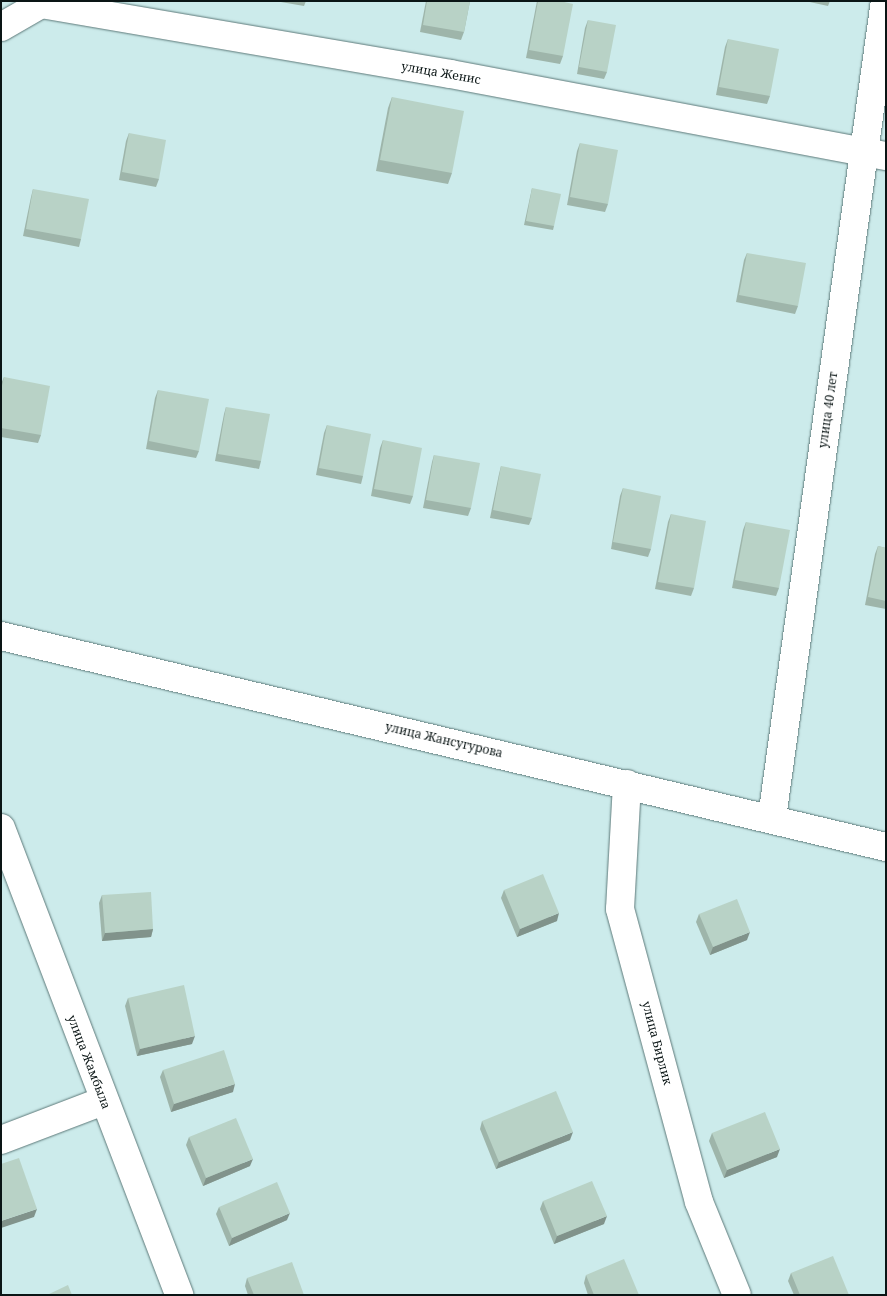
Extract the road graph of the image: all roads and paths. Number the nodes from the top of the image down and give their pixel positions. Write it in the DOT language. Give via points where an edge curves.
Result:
graph roads {
  1 [pos="885,1"];
  2 [pos="1,27"];
  3 [pos="875,153"];
  4 [pos="1,636"];
  5 [pos="627,784"];
  6 [pos="772,818"];
  7 [pos="1,828"];
  8 [pos="886,847"];
  9 [pos="104,1101"];
  10 [pos="1,1140"];
  11 [pos="179,1295"];
  12 [pos="737,1295"];
  1 -- 3 [label="street, улица 40 лет"];
  2 -- 3 [label="street, улица Женис" via="41,4 441,72"];
  3 -- 6 [label="street, улица 40 лет"];
  4 -- 5 [label="street, улица Жансугурова"];
  5 -- 6 [label="street, улица Жансугурова"];
  5 -- 12 [label="street, улица Бирлик" via="620,909 700,1202"];
  6 -- 8 [label="street, улица Жансугурова"];
  7 -- 9 [label="street, улица Жамбыла"];
  9 -- 10 [label="street"];
  9 -- 11 [label="street, улица Жамбыла"];
}
